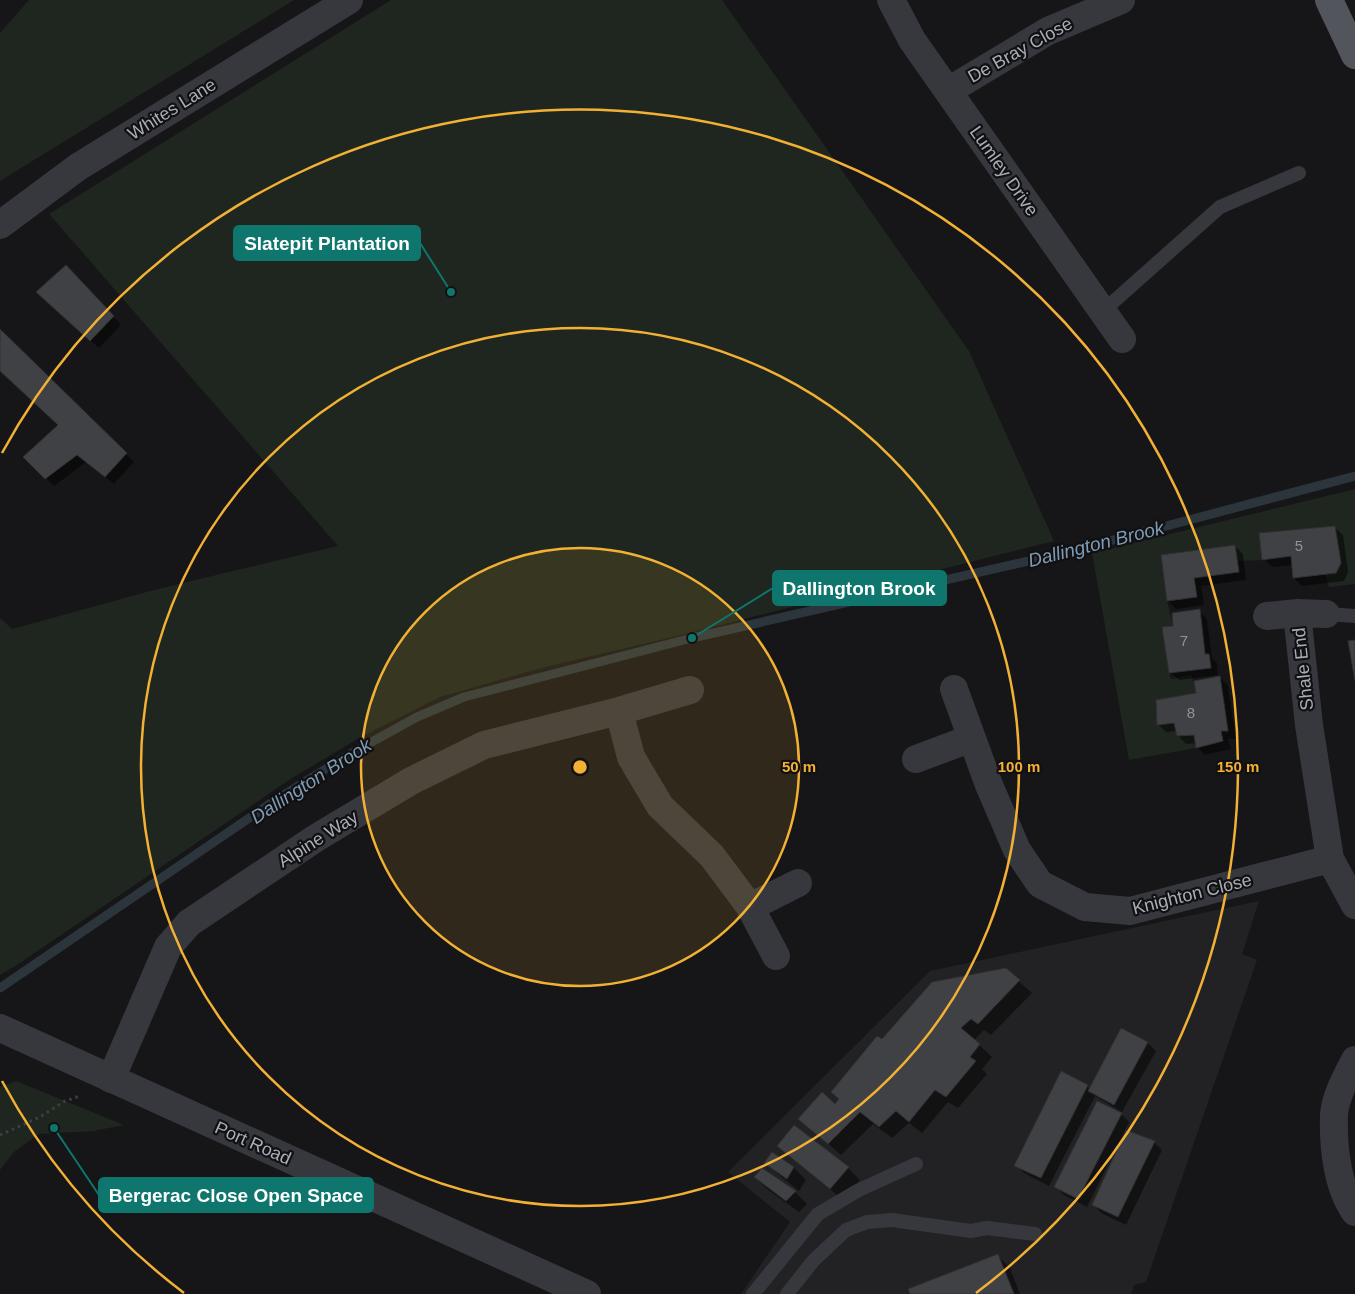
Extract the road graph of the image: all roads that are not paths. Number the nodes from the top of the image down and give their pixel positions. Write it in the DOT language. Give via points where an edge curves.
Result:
graph roads {
  1 [pos="349,0"];
  2 [pos="891,0"];
  3 [pos="1121,0"];
  4 [pos="1329,0"];
  5 [pos="1355,55"];
  6 [pos="948,91"];
  7 [pos="1299,173"];
  8 [pos="0,225"];
  9 [pos="1103,311"];
  10 [pos="1122,339"];
  11 [pos="1297,613"];
  12 [pos="1326,614"];
  13 [pos="1267,616"];
  14 [pos="1355,616"];
  15 [pos="954,689"];
  16 [pos="690,690"];
  17 [pos="619,711"];
  18 [pos="972,738"];
  19 [pos="916,759"];
  20 [pos="1330,859"];
  21 [pos="798,883"];
  22 [pos="1354,900"];
  23 [pos="750,907"];
  24 [pos="776,956"];
  25 [pos="1,1030"];
  26 [pos="1355,1060"];
  27 [pos="111,1079"];
  28 [pos="916,1164"];
  29 [pos="1355,1212"];
  30 [pos="1035,1234"];
  31 [pos="551,1286"];
  32 [pos="588,1294"];
  33 [pos="753,1294"];
  34 [pos="787,1294"];
  1 -- 8 [label="street, Whites Lane" via="78,167"];
  2 -- 6 [label="street, Lumley Drive" via="901,22"];
  3 -- 6 [label="street, De Bray Close" via="1048,31"];
  4 -- 5 [label="main road"];
  6 -- 9 [label="street, Lumley Drive"];
  7 -- 9 [label="lane" via="1220,207"];
  9 -- 10 [label="street, Lumley Drive"];
  11 -- 12 [label="street, Shale End"];
  11 -- 13 [label="street, Shale End"];
  11 -- 20 [label="street, Shale End" via="1309,725"];
  12 -- 14 [label="lane"];
  15 -- 18 [label="street, Knighton Close"];
  16 -- 17 [label="street, Alpine Way"];
  17 -- 23 [label="street" via="631,757 660,806 712,856"];
  17 -- 27 [label="street, Alpine Way" via="484,745 412,781 316,838 189,924 168,947"];
  18 -- 19 [label="street"];
  18 -- 20 [label="street, Knighton Close" via="1017,850 1040,884 1085,907 1130,911"];
  20 -- 22 [label="street"];
  21 -- 23 [label="street"];
  23 -- 24 [label="street"];
  25 -- 27 [label="street, Port Road"];
  26 -- 29 [label="street" via="1334,1113 1337,1158 1348,1201"];
  27 -- 31 [label="street, Port Road"];
  28 -- 33 [label="lane" via="859,1190 818,1214"];
  30 -- 34 [label="lane" via="987,1228 971,1231 892,1220 867,1222 846,1230 813,1261"];
  31 -- 32 [label="street, Port Road"];
}
